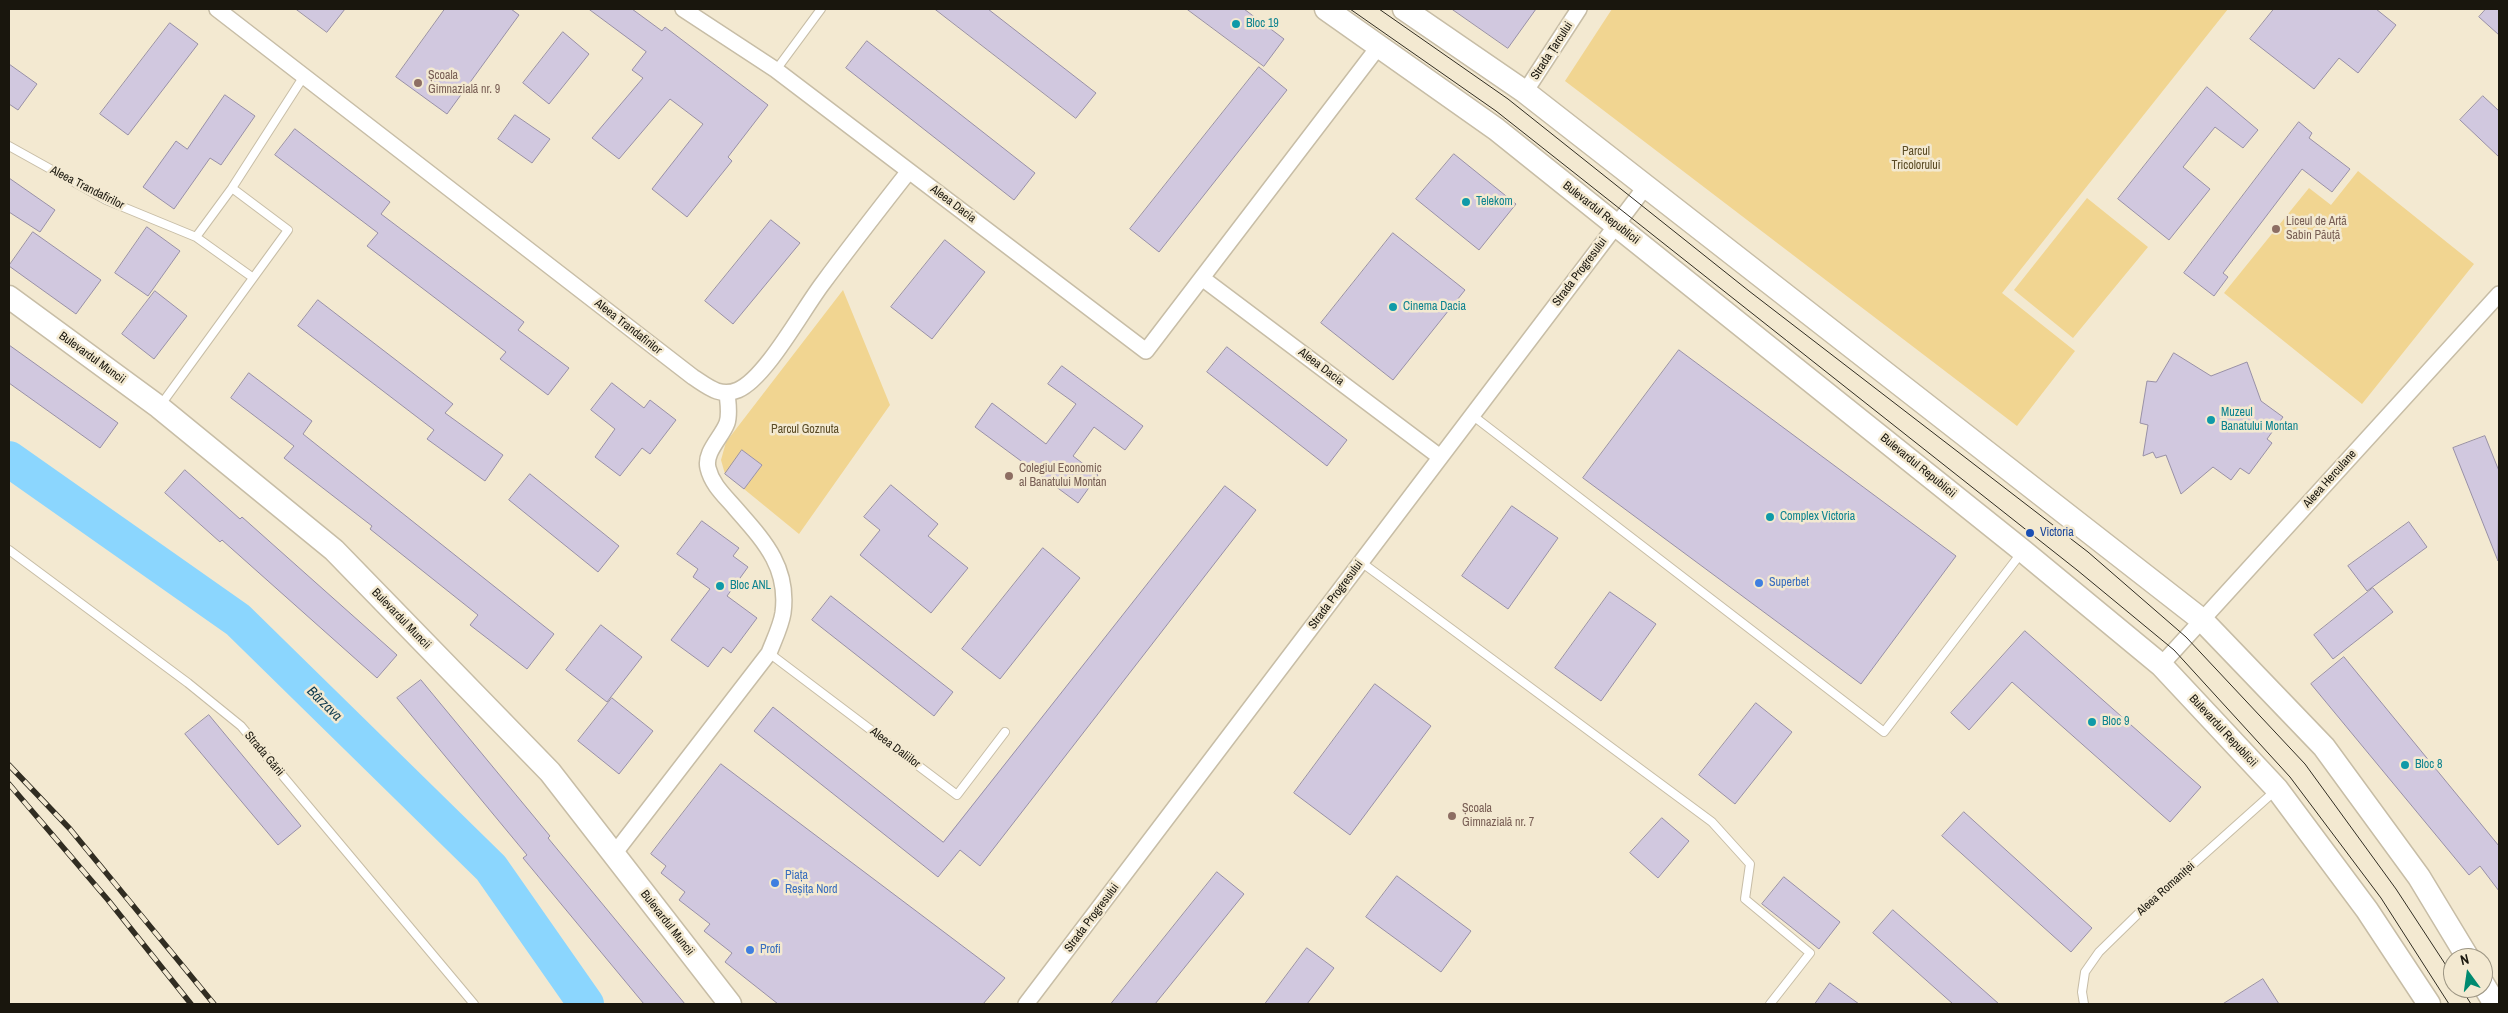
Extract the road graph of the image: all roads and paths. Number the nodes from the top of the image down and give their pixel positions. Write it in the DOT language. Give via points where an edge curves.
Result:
graph roads {
  1 [pos="217,9"];
  2 [pos="683,9"];
  3 [pos="821,9"];
  4 [pos="1326,9"];
  5 [pos="1404,9"];
  6 [pos="1579,9"];
  7 [pos="1379,46"];
  8 [pos="776,70"];
  9 [pos="304,76"];
  10 [pos="1525,92"];
  11 [pos="9,146"];
  12 [pos="909,171"];
  13 [pos="1646,186"];
  14 [pos="232,188"];
  15 [pos="1616,224"];
  16 [pos="196,237"];
  17 [pos="252,277"];
  18 [pos="1202,278"];
  19 [pos="2499,294"];
  20 [pos="9,297"];
  21 [pos="728,393"];
  22 [pos="158,407"];
  23 [pos="1472,416"];
  24 [pos="1440,457"];
  25 [pos="9,550"];
  26 [pos="2024,550"];
  27 [pos="1361,562"];
  28 [pos="2202,620"];
  29 [pos="769,653"];
  30 [pos="2161,665"];
  31 [pos="1006,732"];
  32 [pos="2277,789"];
  33 [pos="614,854"];
  34 [pos="2462,948"];
  35 [pos="474,1004"];
  36 [pos="730,1004"];
  37 [pos="1026,1004"];
  38 [pos="1770,1004"];
  39 [pos="2084,1004"];
  40 [pos="2429,1004"];
  1 -- 9 [label="street, Aleea Trandafirilor"];
  2 -- 8 [label="street, Aleea Dacia"];
  3 -- 8 [label="lane"];
  4 -- 7 [label="main road, Bulevardul Republicii"];
  5 -- 10 [label="main road"];
  6 -- 10 [label="street, Strada Țarcului"];
  7 -- 15 [label="main road, Bulevardul Republicii" via="1496,129"];
  7 -- 18 [label="street, Aleea Dacia"];
  8 -- 12 [label="street, Aleea Dacia"];
  9 -- 14 [label="lane"];
  9 -- 21 [label="street, Aleea Trandafirilor" via="693,377 716,391"];
  10 -- 13 [label="main road"];
  11 -- 16 [label="lane, Aleea Trandafirilor" via="106,200"];
  12 -- 18 [label="street, Aleea Dacia" via="1146,350"];
  12 -- 21 [label="street" via="822,283 764,366 750,382"];
  13 -- 15 [label="street, Strada Progresului"];
  13 -- 28 [label="main road"];
  14 -- 16 [label="lane"];
  14 -- 17 [label="lane" via="288,230"];
  15 -- 23 [label="street, Strada Progresului"];
  15 -- 26 [label="main road, Bulevardul Republicii"];
  16 -- 17 [label="lane, Aleea Trandafirilor"];
  17 -- 22 [label="lane"];
  18 -- 24 [label="street, Aleea Dacia"];
  19 -- 28 [label="street, Aleea Herculane"];
  20 -- 22 [label="main road, Bulevardul Muncii"];
  21 -- 29 [label="street" via="727,423 708,457 707,465 716,487 767,544 776,562 784,591 783,615"];
  22 -- 33 [label="main road, Bulevardul Muncii" via="334,550 550,772"];
  23 -- 24 [label="street, Strada Progresului"];
  23 -- 26 [label="lane" via="1884,732"];
  24 -- 27 [label="street, Strada Progresului"];
  25 -- 35 [label="lane, Strada Gării" via="241,726"];
  26 -- 30 [label="main road, Bulevardul Republicii"];
  27 -- 37 [label="street, Strada Progresului"];
  27 -- 38 [label="lane" via="1712,822 1750,864 1745,899 1810,953"];
  28 -- 30 [label="street, Aleea Herculane"];
  28 -- 34 [label="main road" via="2324,747 2420,877"];
  29 -- 31 [label="lane, Aleea Daliilor" via="957,795"];
  29 -- 33 [label="street"];
  30 -- 32 [label="main road, Bulevardul Republicii"];
  32 -- 39 [label="lane, Aleea Romaniței" via="2098,952 2085,972"];
  32 -- 40 [label="main road, Bulevardul Republicii" via="2367,910"];
  33 -- 36 [label="main road, Bulevardul Muncii"];
}
